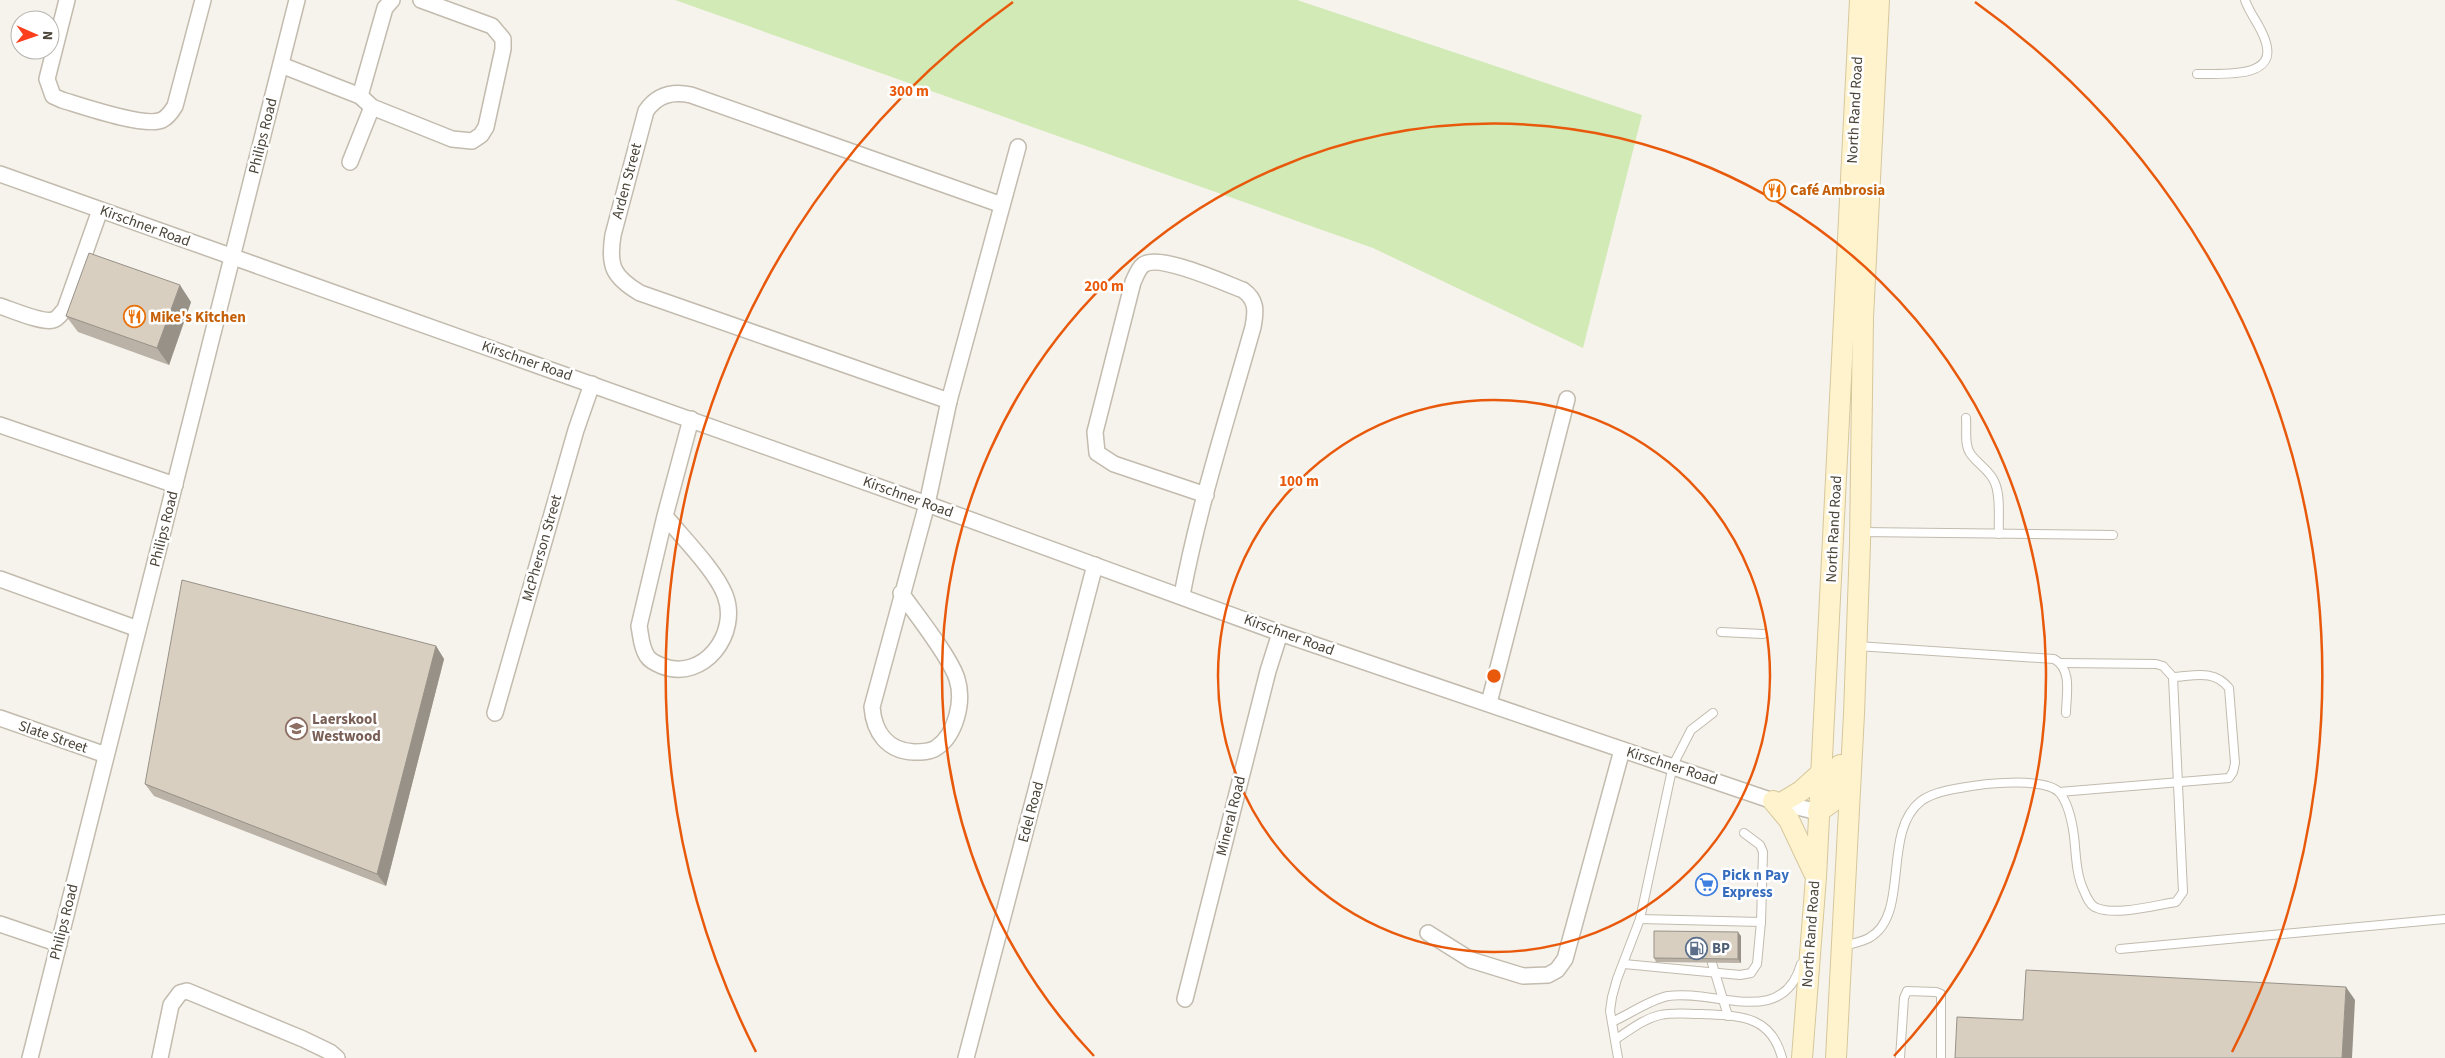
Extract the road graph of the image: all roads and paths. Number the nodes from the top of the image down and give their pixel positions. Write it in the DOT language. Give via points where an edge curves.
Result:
graph roads {
  1 [pos="67,0"];
  2 [pos="203,0"];
  3 [pos="297,0"];
  4 [pos="392,0"];
  5 [pos="421,0"];
  6 [pos="1860,0"];
  7 [pos="1879,0"];
  8 [pos="2245,0"];
  9 [pos="281,65"];
  10 [pos="2197,74"];
  11 [pos="360,96"];
  12 [pos="372,107"];
  13 [pos="1018,147"];
  14 [pos="350,162"];
  15 [pos="0,174"];
  16 [pos="1002,205"];
  17 [pos="100,210"];
  18 [pos="232,258"];
  19 [pos="0,306"];
  20 [pos="592,384"];
  21 [pos="1567,399"];
  22 [pos="949,401"];
  23 [pos="1966,418"];
  24 [pos="691,419"];
  25 [pos="0,425"];
  26 [pos="175,485"];
  27 [pos="1206,495"];
  28 [pos="927,504"];
  29 [pos="665,516"];
  30 [pos="1998,534"];
  31 [pos="2113,535"];
  32 [pos="1860,538"];
  33 [pos="1095,565"];
  34 [pos="0,579"];
  35 [pos="901,593"];
  36 [pos="1182,595"];
  37 [pos="138,629"];
  38 [pos="1721,632"];
  39 [pos="1280,633"];
  40 [pos="1763,634"];
  41 [pos="1857,646"];
  42 [pos="2061,663"];
  43 [pos="2173,677"];
  44 [pos="1489,703"];
  45 [pos="495,713"];
  46 [pos="1713,713"];
  47 [pos="2066,713"];
  48 [pos="0,718"];
  49 [pos="1622,750"];
  50 [pos="106,755"];
  51 [pos="1673,765"];
  52 [pos="1821,773"];
  53 [pos="2177,781"];
  54 [pos="2059,792"];
  55 [pos="1777,802"];
  56 [pos="1818,812"];
  57 [pos="1744,833"];
  58 [pos="1816,877"];
  59 [pos="1640,919"];
  60 [pos="2445,920"];
  61 [pos="1761,922"];
  62 [pos="0,924"];
  63 [pos="1428,933"];
  64 [pos="1811,940"];
  65 [pos="58,944"];
  66 [pos="1842,946"];
  67 [pos="2120,949"];
  68 [pos="1712,963"];
  69 [pos="1624,964"];
  70 [pos="1714,973"];
  71 [pos="1722,998"];
  72 [pos="1185,999"];
  73 [pos="1728,1016"];
  74 [pos="1612,1022"];
  75 [pos="1616,1040"];
  76 [pos="30,1058"];
  77 [pos="160,1058"];
  78 [pos="337,1058"];
  79 [pos="966,1058"];
  80 [pos="1618,1058"];
  81 [pos="1782,1058"];
  82 [pos="1802,1058"];
  83 [pos="1836,1058"];
  84 [pos="1900,1058"];
  85 [pos="1941,1058"];
  1 -- 2 [label="street" via="46,79 53,96 132,120 152,122 162,120 175,106"];
  3 -- 9 [label="street, Philips Road"];
  4 -- 11 [label="street" via="385,8"];
  5 -- 12 [label="street" via="492,26 503,40 486,127 481,135 463,141"];
  6 -- 52 [label="main road, North Rand Road"];
  7 -- 32 [label="main road, North Rand Road" via="1864,318"];
  8 -- 10 [label="lane" via="2267,44 2265,62 2247,72"];
  9 -- 11 [label="street"];
  9 -- 18 [label="street, Philips Road"];
  11 -- 12 [label="street"];
  12 -- 14 [label="street"];
  13 -- 16 [label="street"];
  15 -- 17 [label="street, Kirschner Road"];
  16 -- 22 [label="street"];
  16 -- 22 [label="street, Arden Street" via="691,95 663,95 652,101 644,120 612,243 612,265 618,277 640,293"];
  17 -- 18 [label="street, Kirschner Road"];
  17 -- 19 [label="street" via="64,309 58,317 42,320"];
  18 -- 20 [label="street, Kirschner Road"];
  18 -- 26 [label="street, Philips Road"];
  20 -- 24 [label="street, Kirschner Road"];
  20 -- 45 [label="street, McPherson Street"];
  21 -- 44 [label="street"];
  22 -- 28 [label="street"];
  23 -- 30 [label="lane" via="1970,453 1987,470 1998,493"];
  24 -- 28 [label="street, Kirschner Road"];
  24 -- 29 [label="street"];
  25 -- 26 [label="street"];
  26 -- 37 [label="street, Philips Road"];
  27 -- 27 [label="street" via="1253,327 1254,303 1243,290 1172,265 1151,262 1144,265 1133,282 1094,444 1096,452 1114,464"];
  27 -- 36 [label="street"];
  28 -- 33 [label="street, Kirschner Road"];
  28 -- 35 [label="street"];
  29 -- 29 [label="street" via="639,626 647,657 669,669 681,670 708,660 722,638 728,611 726,596 718,580"];
  30 -- 31 [label="lane"];
  30 -- 32 [label="lane"];
  32 -- 41 [label="main road, North Rand Road"];
  32 -- 56 [label="main road" via="1845,673 1839,782 1832,802"];
  33 -- 36 [label="street, Kirschner Road"];
  33 -- 79 [label="street, Edel Road"];
  34 -- 37 [label="street"];
  35 -- 35 [label="street" via="872,707 873,723 891,746 923,752 935,749 948,737 960,695 957,678"];
  36 -- 39 [label="street, Kirschner Road"];
  37 -- 50 [label="street, Philips Road"];
  38 -- 40 [label="lane"];
  39 -- 44 [label="street, Kirschner Road"];
  39 -- 72 [label="street, Mineral Road"];
  41 -- 42 [label="lane" via="2054,659"];
  41 -- 66 [label="main road, North Rand Road"];
  42 -- 43 [label="lane" via="2156,664"];
  42 -- 47 [label="lane" via="2067,678"];
  43 -- 53 [label="lane"];
  43 -- 53 [label="lane" via="2214,675 2229,688 2235,763 2229,778"];
  44 -- 49 [label="street, Kirschner Road"];
  46 -- 51 [label="lane" via="1691,730"];
  48 -- 50 [label="street, Slate Street"];
  49 -- 51 [label="street, Kirschner Road"];
  49 -- 63 [label="street" via="1565,959 1557,970 1537,977 1509,972 1460,955"];
  50 -- 65 [label="street, Philips Road"];
  51 -- 55 [label="street, Kirschner Road"];
  51 -- 59 [label="lane"];
  52 -- 55 [label="main road" via="1801,790"];
  52 -- 56 [label="main road, North Rand Road"];
  53 -- 54 [label="lane"];
  53 -- 54 [label="lane" via="2183,892 2176,902 2131,909 2097,908 2088,900 2080,883 2072,820"];
  54 -- 66 [label="lane" via="2047,785 1998,783 1961,787 1920,801 1902,829 1886,918 1869,938"];
  55 -- 56 [label="street, Kirschner Road"];
  55 -- 58 [label="main road"];
  56 -- 58 [label="main road, North Rand Road"];
  57 -- 61 [label="lane" via="1760,845 1763,852"];
  58 -- 64 [label="main road, North Rand Road"];
  59 -- 61 [label="lane" via="1707,924"];
  59 -- 69 [label="lane"];
  60 -- 67 [label="lane"];
  61 -- 70 [label="lane" via="1757,964 1751,973"];
  62 -- 65 [label="street"];
  64 -- 71 [label="lane" via="1795,980 1780,996 1754,1003"];
  64 -- 82 [label="main road, North Rand Road"];
  65 -- 76 [label="street, Philips Road"];
  66 -- 83 [label="main road, North Rand Road"];
  68 -- 70 [label="lane"];
  69 -- 70 [label="lane"];
  69 -- 74 [label="lane" via="1612,997"];
  70 -- 71 [label="lane"];
  71 -- 73 [label="lane"];
  71 -- 74 [label="lane" via="1693,994 1668,996"];
  73 -- 75 [label="lane" via="1662,1014 1648,1019"];
  73 -- 81 [label="lane" via="1742,1016 1765,1026 1774,1037"];
  74 -- 75 [label="lane"];
  75 -- 80 [label="lane"];
  77 -- 78 [label="street" via="174,998 187,991 303,1039"];
  84 -- 85 [label="lane" via="1907,990 1940,994"];
}
